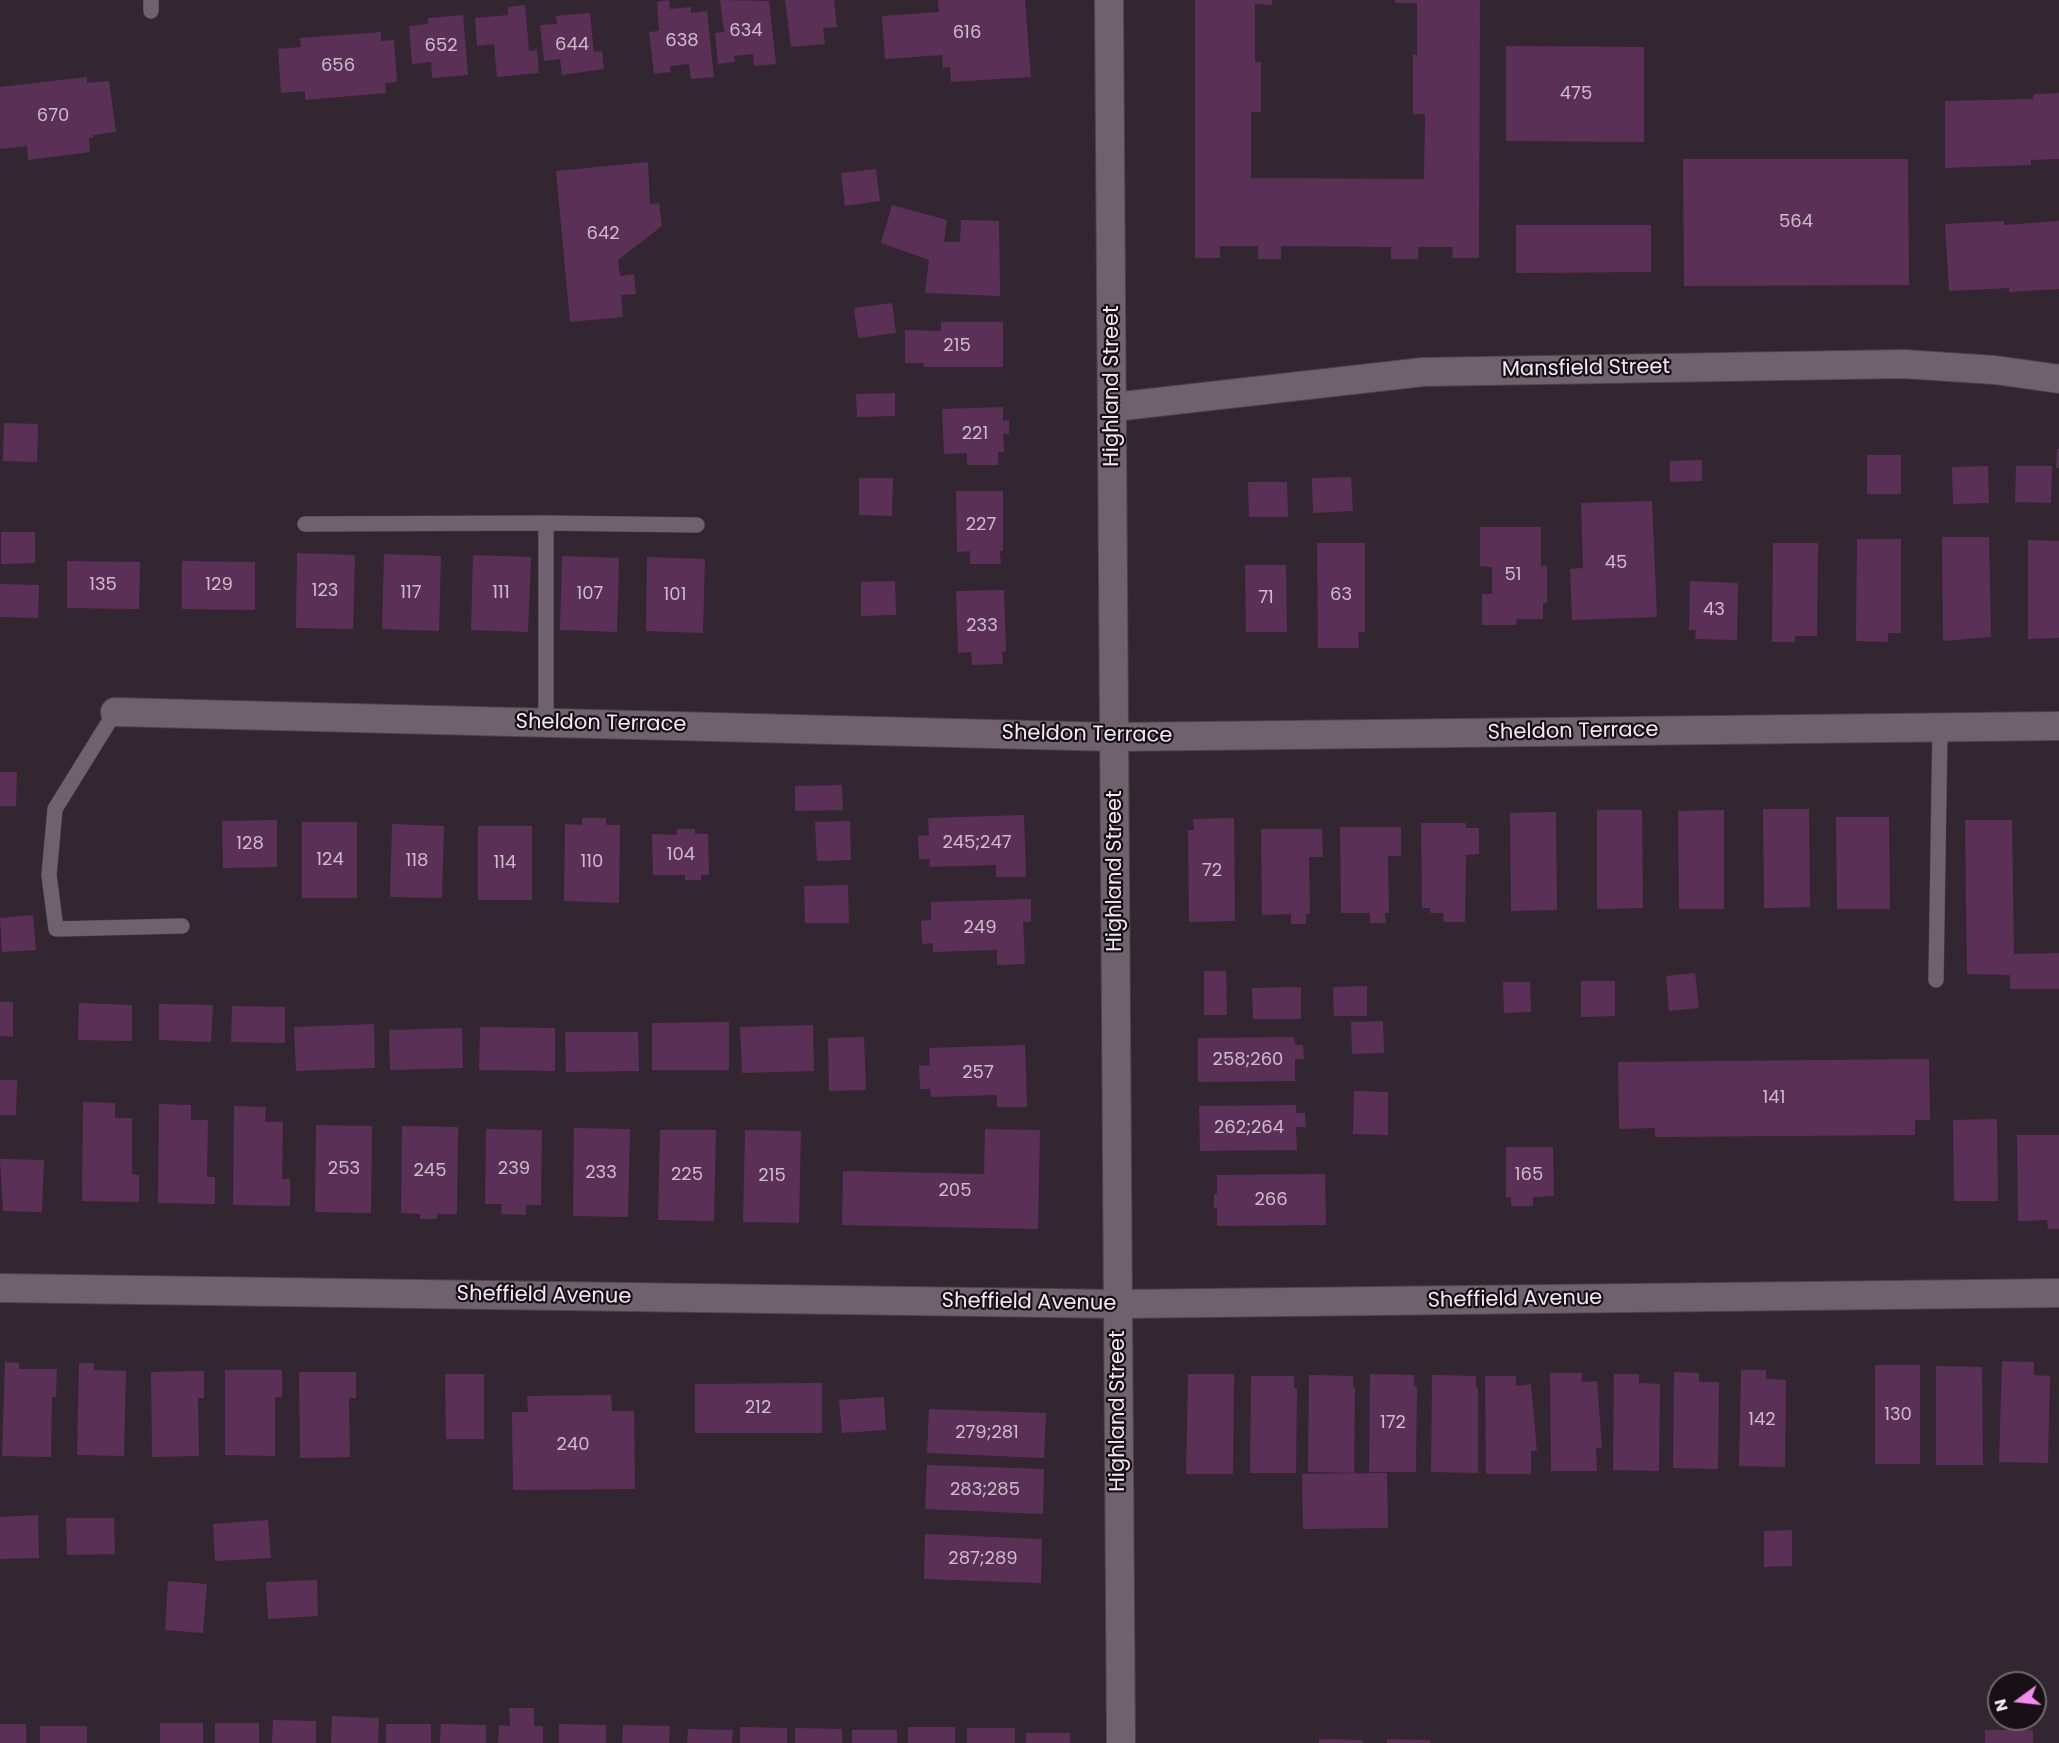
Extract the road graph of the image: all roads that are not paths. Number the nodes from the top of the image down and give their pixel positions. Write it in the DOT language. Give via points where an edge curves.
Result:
graph roads {
  1 [pos="1109,0"];
  2 [pos="2059,379"];
  3 [pos="1113,407"];
  4 [pos="546,523"];
  5 [pos="305,524"];
  6 [pos="697,525"];
  7 [pos="115,712"];
  8 [pos="546,723"];
  9 [pos="2059,726"];
  10 [pos="1940,727"];
  11 [pos="1114,737"];
  12 [pos="182,926"];
  13 [pos="1936,980"];
  14 [pos="0,1288"];
  15 [pos="2059,1293"];
  16 [pos="1119,1304"];
  17 [pos="1121,1743"];
  1 -- 3 [label="street, Highland Street"];
  2 -- 3 [label="street, Mansfield Street" via="1903,364 1423,372"];
  3 -- 11 [label="street, Highland Street"];
  4 -- 5 [label="lane"];
  4 -- 6 [label="lane"];
  4 -- 8 [label="lane"];
  7 -- 8 [label="street, Sheldon Terrace"];
  7 -- 12 [label="lane" via="56,809 49,875 56,929"];
  8 -- 11 [label="street, Sheldon Terrace"];
  9 -- 10 [label="street, Sheldon Terrace"];
  10 -- 11 [label="street, Sheldon Terrace"];
  10 -- 13 [label="lane"];
  11 -- 16 [label="street, Highland Street"];
  14 -- 16 [label="street, Sheffield Avenue"];
  15 -- 16 [label="street, Sheffield Avenue"];
  16 -- 17 [label="street, Highland Street"];
}
